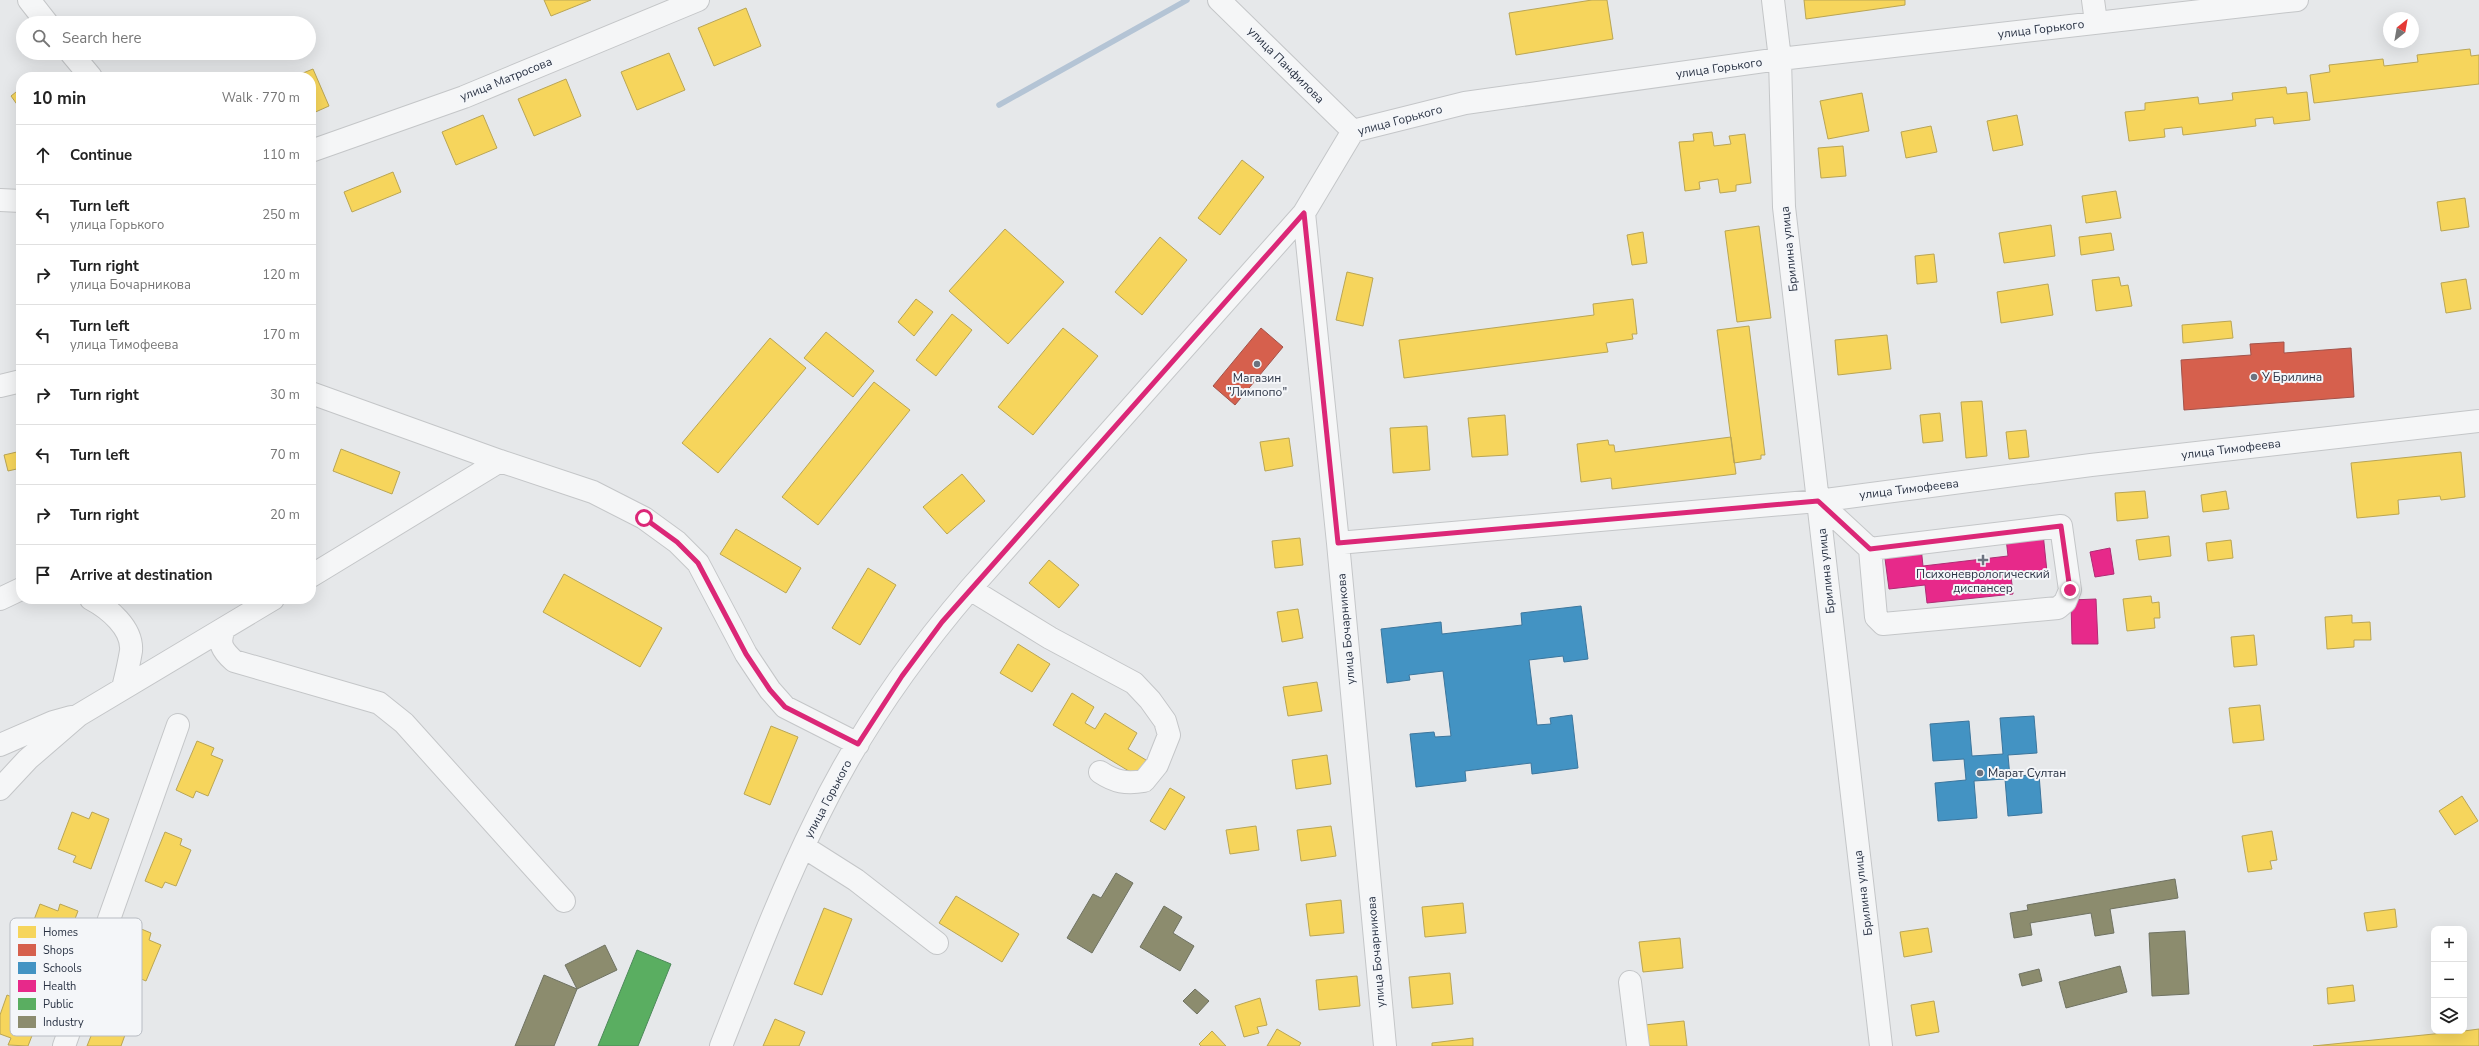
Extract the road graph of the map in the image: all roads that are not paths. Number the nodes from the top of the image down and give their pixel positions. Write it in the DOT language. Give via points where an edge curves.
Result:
graph roads {
  1 [pos="29,0"];
  2 [pos="698,0"];
  3 [pos="1219,0"];
  4 [pos="1773,0"];
  5 [pos="2093,0"];
  6 [pos="2297,0"];
  7 [pos="2177,6"];
  8 [pos="42,16"];
  9 [pos="2096,22"];
  10 [pos="1780,59"];
  11 [pos="77,60"];
  12 [pos="87,72"];
  13 [pos="1353,131"];
  14 [pos="316,149"];
  15 [pos="0,200"];
  16 [pos="16,201"];
  17 [pos="1304,213"];
  18 [pos="16,382"];
  19 [pos="0,386"];
  20 [pos="316,394"];
  21 [pos="2479,421"];
  22 [pos="500,461"];
  23 [pos="1818,501"];
  24 [pos="1338,543"];
  25 [pos="1870,549"];
  26 [pos="316,573"];
  27 [pos="970,588"];
  28 [pos="16,591"];
  29 [pos="0,599"];
  30 [pos="98,604"];
  31 [pos="265,604"];
  32 [pos="224,628"];
  33 [pos="123,688"];
  34 [pos="79,715"];
  35 [pos="178,725"];
  36 [pos="858,744"];
  37 [pos="0,745"];
  38 [pos="1100,772"];
  39 [pos="0,789"];
  40 [pos="804,847"];
  41 [pos="564,901"];
  42 [pos="109,918"];
  43 [pos="937,943"];
  44 [pos="1630,982"];
  45 [pos="68,1036"];
  46 [pos="64,1046"];
  47 [pos="721,1046"];
  48 [pos="1385,1046"];
  49 [pos="1638,1046"];
  50 [pos="1881,1046"];
  1 -- 8 [label="street"];
  2 -- 14 [label="street, улица Матросова" via="464,97"];
  3 -- 13 [label="street, улица Панфилова"];
  4 -- 10 [label="street, Брилина улица"];
  5 -- 9 [label="street"];
  6 -- 7 [label="street, улица Горького"];
  7 -- 9 [label="street, улица Горького"];
  9 -- 10 [label="street, улица Горького"];
  10 -- 13 [label="street, улица Горького" via="1465,103"];
  10 -- 23 [label="street, Брилина улица" via="1784,208"];
  11 -- 12 [label="street"];
  13 -- 17 [label="street, улица Горького"];
  15 -- 16 [label="street"];
  17 -- 24 [label="street, улица Бочарникова"];
  17 -- 27 [label="street, улица Горького"];
  18 -- 19 [label="street"];
  20 -- 22 [label="street"];
  21 -- 23 [label="street, улица Тимофеева" via="2091,465"];
  22 -- 26 [label="street"];
  22 -- 36 [label="street" via="594,492 644,518 677,542 698,563 746,654 770,690 785,707"];
  23 -- 24 [label="street, улица Тимофеева"];
  23 -- 25 [label="street"];
  23 -- 50 [label="street, Брилина улица"];
  24 -- 48 [label="street, улица Бочарникова"];
  25 -- 25 [label="street" via="2061,526 2070,590 2065,602 2058,608 1883,624 1876,617"];
  27 -- 36 [label="street, улица Горького" via="902,676"];
  27 -- 38 [label="street" via="1050,638 1134,683 1165,721 1169,735 1157,765 1144,781 1131,783 1113,780"];
  28 -- 29 [label="street"];
  30 -- 33 [label="street" via="112,613 127,633 131,649"];
  31 -- 32 [label="street"];
  32 -- 33 [label="street"];
  32 -- 41 [label="street" via="220,640 222,651 234,661 379,703 404,723"];
  33 -- 34 [label="street"];
  34 -- 37 [label="street" via="53,722 8,744"];
  34 -- 39 [label="street" via="28,759"];
  35 -- 42 [label="street"];
  36 -- 40 [label="street, улица Горького"];
  40 -- 43 [label="street" via="856,880"];
  40 -- 47 [label="street, улица Горького" via="766,928"];
  44 -- 49 [label="street"];
  45 -- 46 [label="street"];
}
